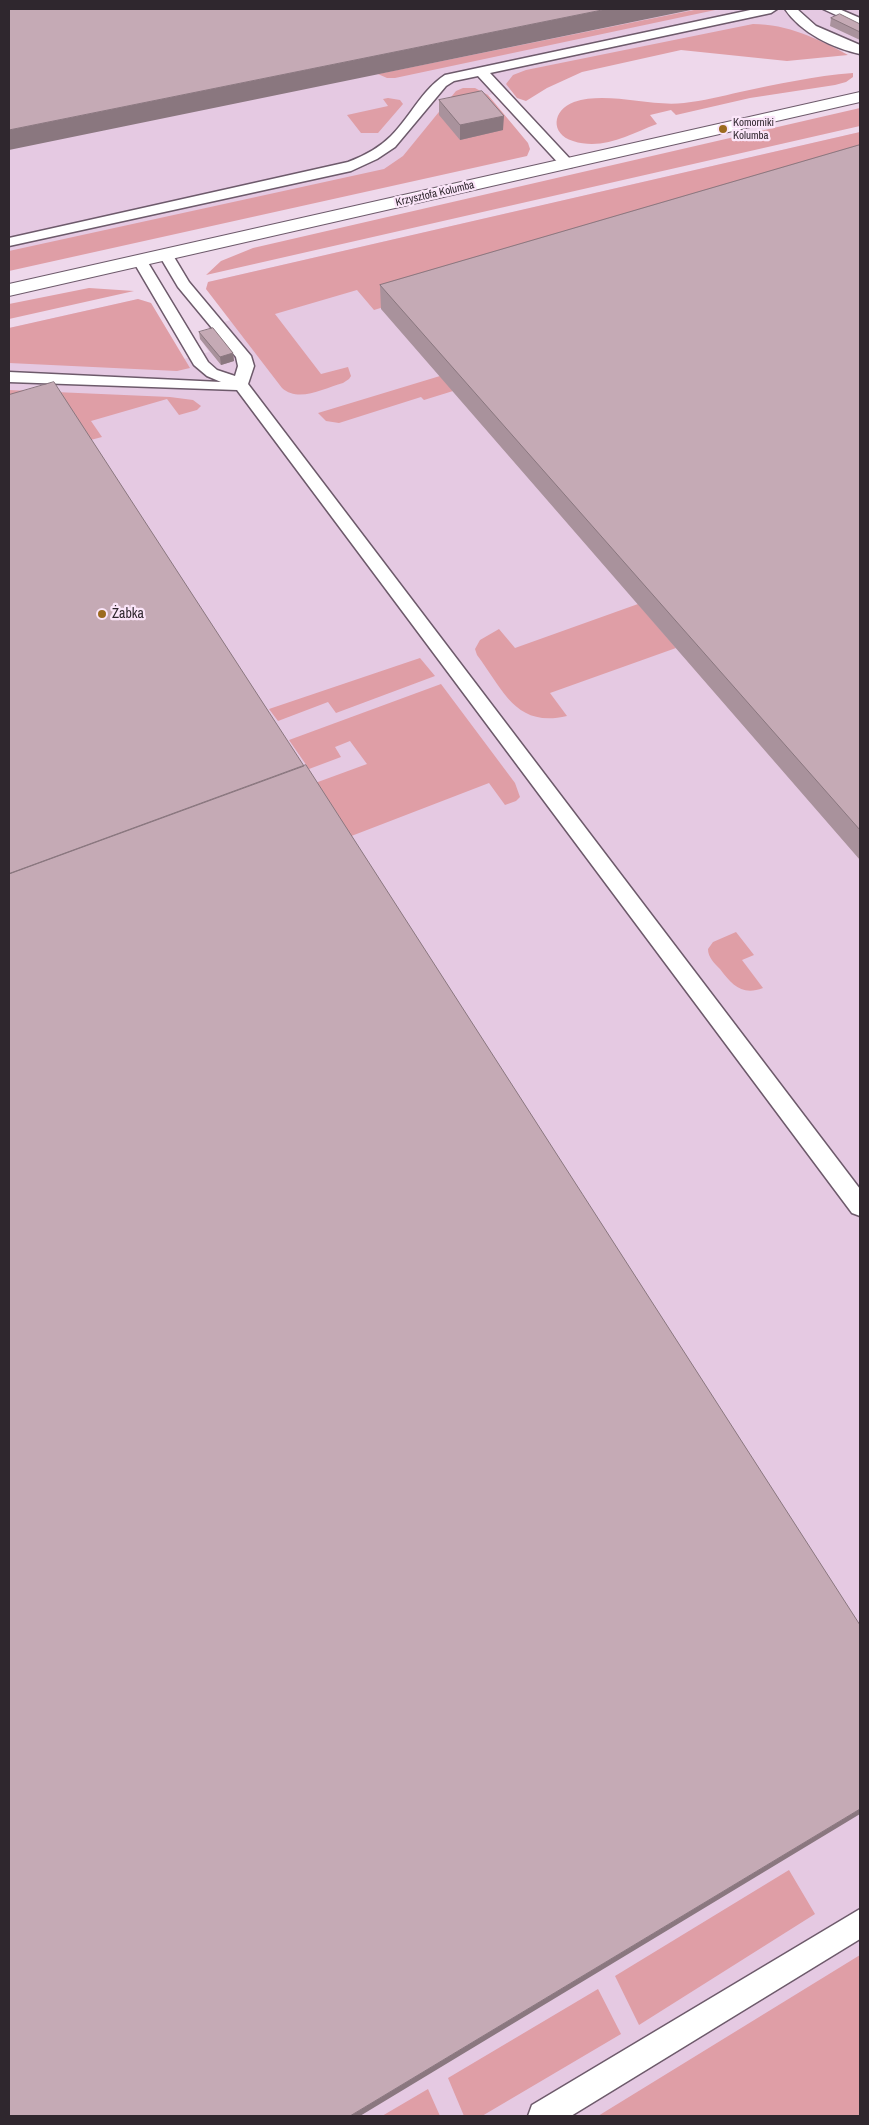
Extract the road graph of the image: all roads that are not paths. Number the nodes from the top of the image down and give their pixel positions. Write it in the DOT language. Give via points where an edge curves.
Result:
graph roads {
  1 [pos="770,9"];
  2 [pos="791,9"];
  3 [pos="829,9"];
  4 [pos="860,22"];
  5 [pos="860,50"];
  6 [pos="480,70"];
  7 [pos="860,97"];
  8 [pos="567,164"];
  9 [pos="9,242"];
  10 [pos="166,255"];
  11 [pos="140,261"];
  12 [pos="9,290"];
  13 [pos="9,378"];
  14 [pos="241,386"];
  15 [pos="860,1206"];
  16 [pos="860,1923"];
  17 [pos="544,2116"];
  1 -- 6 [label="lane"];
  2 -- 5 [label="lane" via="794,16 808,26"];
  3 -- 4 [label="lane"];
  6 -- 8 [label="lane"];
  6 -- 9 [label="lane" via="442,82 397,138 376,156 363,162"];
  7 -- 8 [label="street, Krzysztofa Kolumba"];
  8 -- 10 [label="street, Krzysztofa Kolumba"];
  10 -- 11 [label="street, Krzysztofa Kolumba"];
  10 -- 14 [label="lane" via="183,284 243,356 246,366"];
  11 -- 12 [label="street, Krzysztofa Kolumba"];
  11 -- 14 [label="lane" via="202,365"];
  13 -- 14 [label="lane"];
  14 -- 15 [label="lane"];
  16 -- 17 [label="lane"];
}
